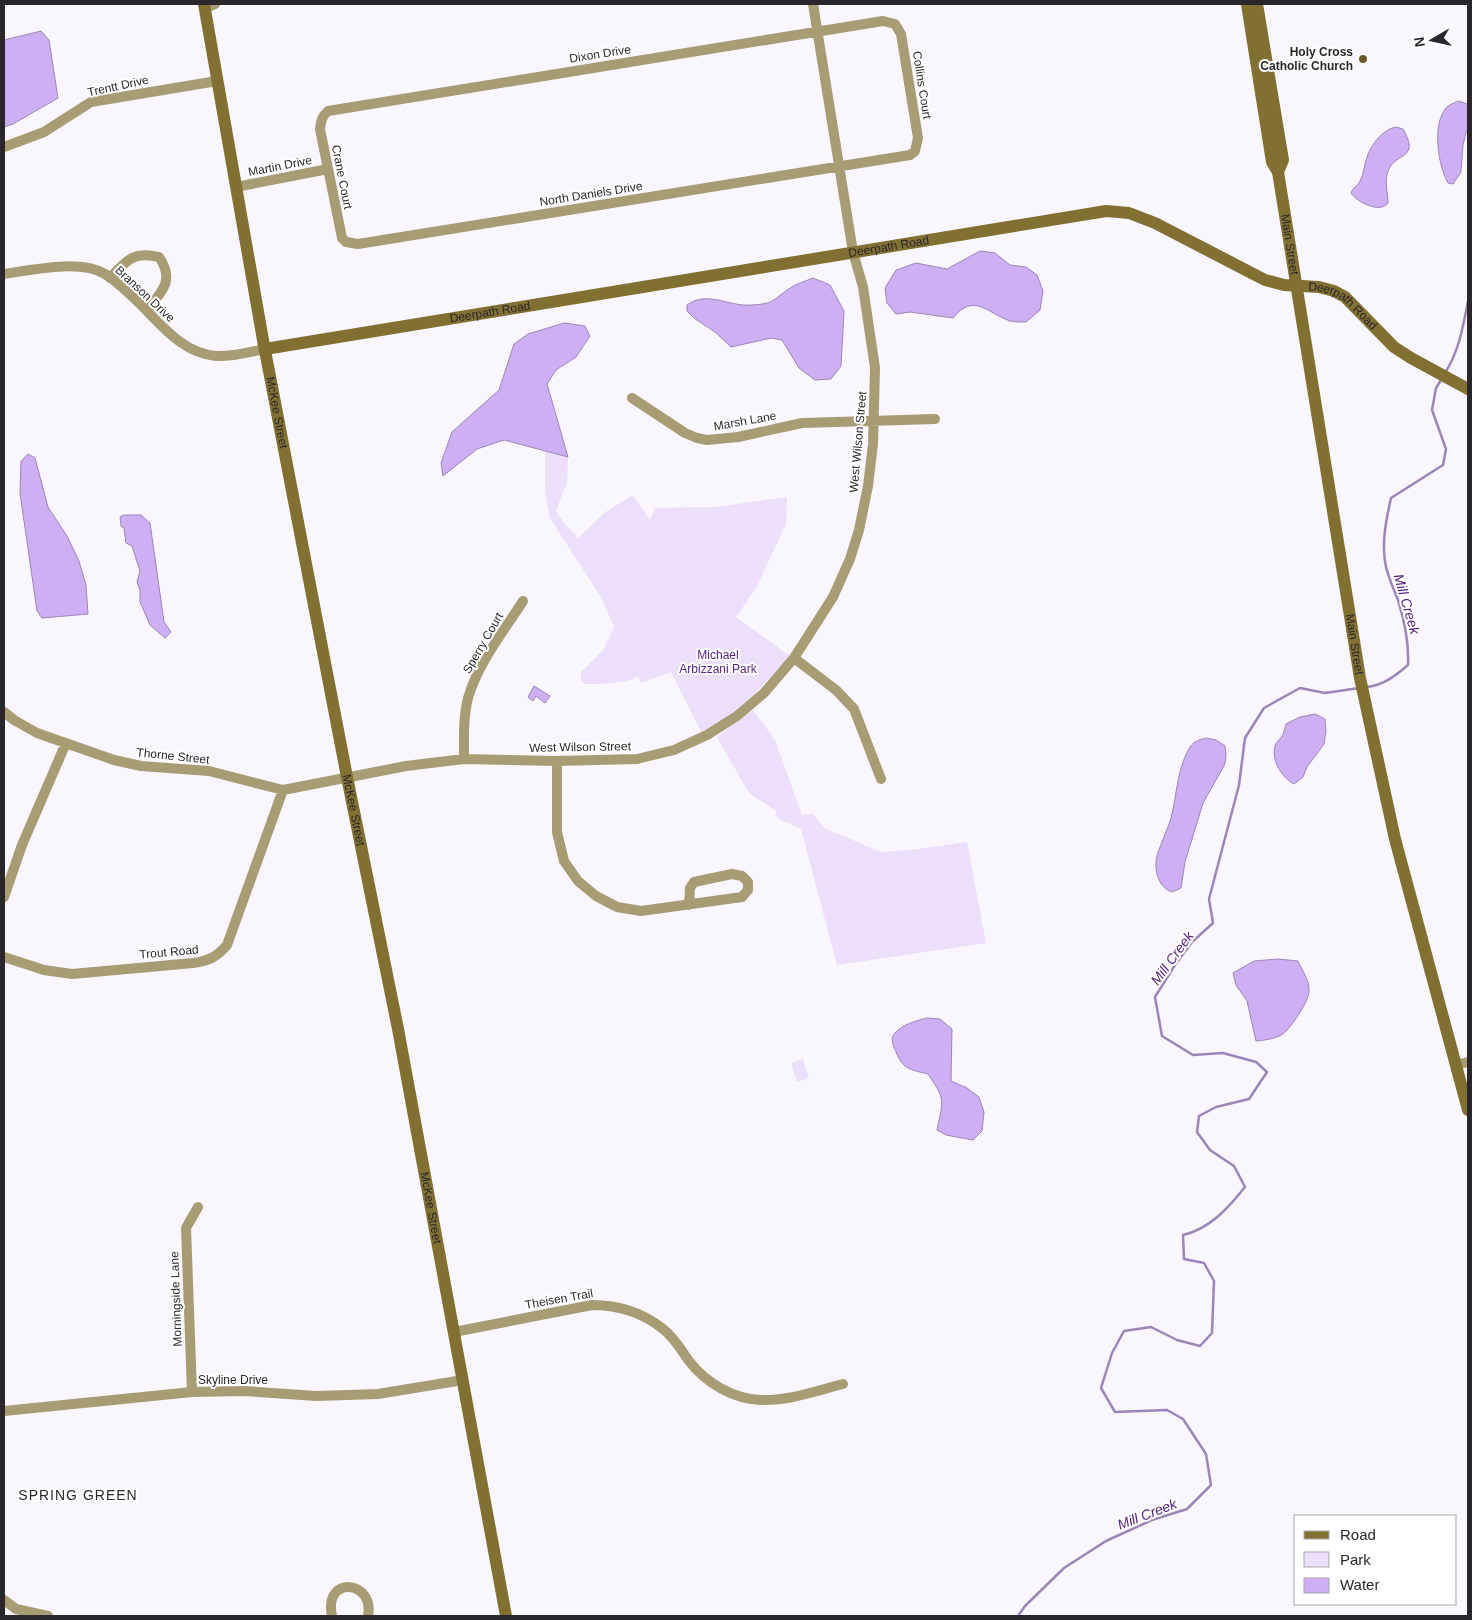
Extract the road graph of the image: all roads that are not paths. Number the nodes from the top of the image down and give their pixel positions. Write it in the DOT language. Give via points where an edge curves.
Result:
graph roads {
  1 [pos="813,4"];
  2 [pos="1247,4"];
  3 [pos="1258,4"];
  4 [pos="208,5"];
  5 [pos="883,21"];
  6 [pos="818,32"];
  7 [pos="217,81"];
  8 [pos="323,116"];
  9 [pos="4,147"];
  10 [pos="904,157"];
  11 [pos="840,167"];
  12 [pos="328,169"];
  13 [pos="1278,172"];
  14 [pos="236,186"];
  15 [pos="346,242"];
  16 [pos="854,252"];
  17 [pos="4,274"];
  18 [pos="110,278"];
  19 [pos="1297,284"];
  20 [pos="146,310"];
  21 [pos="265,350"];
  22 [pos="1464,387"];
  23 [pos="632,398"];
  24 [pos="934,419"];
  25 [pos="874,420"];
  26 [pos="523,601"];
  27 [pos="794,658"];
  28 [pos="4,712"];
  29 [pos="66,743"];
  30 [pos="464,759"];
  31 [pos="557,762"];
  32 [pos="347,777"];
  33 [pos="881,779"];
  34 [pos="283,790"];
  35 [pos="4,897"];
  36 [pos="689,905"];
  37 [pos="4,957"];
  38 [pos="1462,1064"];
  39 [pos="1468,1110"];
  40 [pos="198,1208"];
  41 [pos="454,1332"];
  42 [pos="462,1380"];
  43 [pos="843,1384"];
  44 [pos="192,1392"];
  45 [pos="4,1411"];
  46 [pos="4,1600"];
  47 [pos="48,1616"];
  48 [pos="332,1616"];
  49 [pos="368,1616"];
  50 [pos="506,1616"];
  1 -- 6 [label="street, West Wilson Street"];
  2 -- 13 [label="street, Main Street" via="1272,162"];
  3 -- 13 [label="street, Main Street" via="1284,160"];
  4 -- 7 [label="street, McKee Street"];
  5 -- 6 [label="street, Dixon Drive"];
  5 -- 10 [label="street, Collins Court" via="895,24 901,34 918,137 915,151"];
  6 -- 8 [label="street, Dixon Drive" via="334,109"];
  6 -- 11 [label="street, West Wilson Street"];
  7 -- 9 [label="street, Trentt Drive" via="90,102 44,132"];
  7 -- 14 [label="street, McKee Street"];
  8 -- 12 [label="street, Crane Court" via="320,129"];
  10 -- 11 [label="street, North Daniels Drive"];
  11 -- 15 [label="street, North Daniels Drive" via="358,244"];
  11 -- 16 [label="street, West Wilson Street"];
  12 -- 14 [label="street, Martin Drive"];
  12 -- 15 [label="street, Crane Court" via="340,232"];
  13 -- 19 [label="street, Main Street"];
  14 -- 21 [label="street, McKee Street"];
  16 -- 19 [label="street, Deerpath Road" via="1106,212 1129,213 1155,223 1265,280 1284,285"];
  16 -- 21 [label="street, Deerpath Road"];
  16 -- 25 [label="street, West Wilson Street" via="875,368"];
  17 -- 18 [label="street, Branson Drive" via="60,266 81,267 104,273"];
  18 -- 20 [label="street, Branson Drive"];
  18 -- 20 [label="street" via="128,259 145,254 159,257 166,267 166,282 162,292"];
  19 -- 22 [label="street, Deerpath Road" via="1334,291 1345,297 1394,347"];
  19 -- 38 [label="street, Main Street" via="1360,678 1395,839"];
  20 -- 21 [label="street, Branson Drive" via="180,343 205,354 230,355"];
  21 -- 32 [label="street, McKee Street"];
  23 -- 25 [label="street, Marsh Lane" via="685,433 707,440 738,437 802,423"];
  24 -- 25 [label="street, Marsh Lane"];
  25 -- 27 [label="street, West Wilson Street" via="868,486 850,559 833,597"];
  26 -- 30 [label="street, Sperry Court" via="481,666 468,697 463,725"];
  27 -- 31 [label="street, West Wilson Street" via="764,693 737,716 691,743 636,759"];
  27 -- 33 [label="street" via="836,690 854,709"];
  28 -- 29 [label="street, Thorne Street" via="37,733"];
  29 -- 34 [label="street, Thorne Street" via="128,764 209,771"];
  29 -- 35 [label="street"];
  30 -- 31 [label="street, West Wilson Street"];
  30 -- 32 [label="street, West Wilson Street"];
  31 -- 36 [label="street" via="557,832 564,861 578,882 617,907 641,910"];
  32 -- 34 [label="street, Thorne Street"];
  32 -- 41 [label="street, McKee Street"];
  34 -- 37 [label="street, Trout Road" via="227,945 220,954 205,962 72,974 44,970"];
  36 -- 36 [label="street" via="742,898 748,890 748,882 742,876 732,874 694,882 690,888"];
  38 -- 39 [label="street, Main Street"];
  40 -- 44 [label="street, Morningside Lane" via="186,1228"];
  41 -- 42 [label="street, McKee Street"];
  41 -- 43 [label="street, Theisen Trail" via="592,1305 608,1305 643,1315 664,1329 697,1370 717,1386 739,1396 777,1400"];
  42 -- 44 [label="street, Skyline Drive" via="378,1394 316,1396 244,1390"];
  42 -- 50 [label="street, McKee Street"];
  44 -- 45 [label="street, Skyline Drive"];
  46 -- 47 [label="street" via="16,1609"];
  48 -- 49 [label="street" via="333,1596 350,1587 365,1597"];
}
